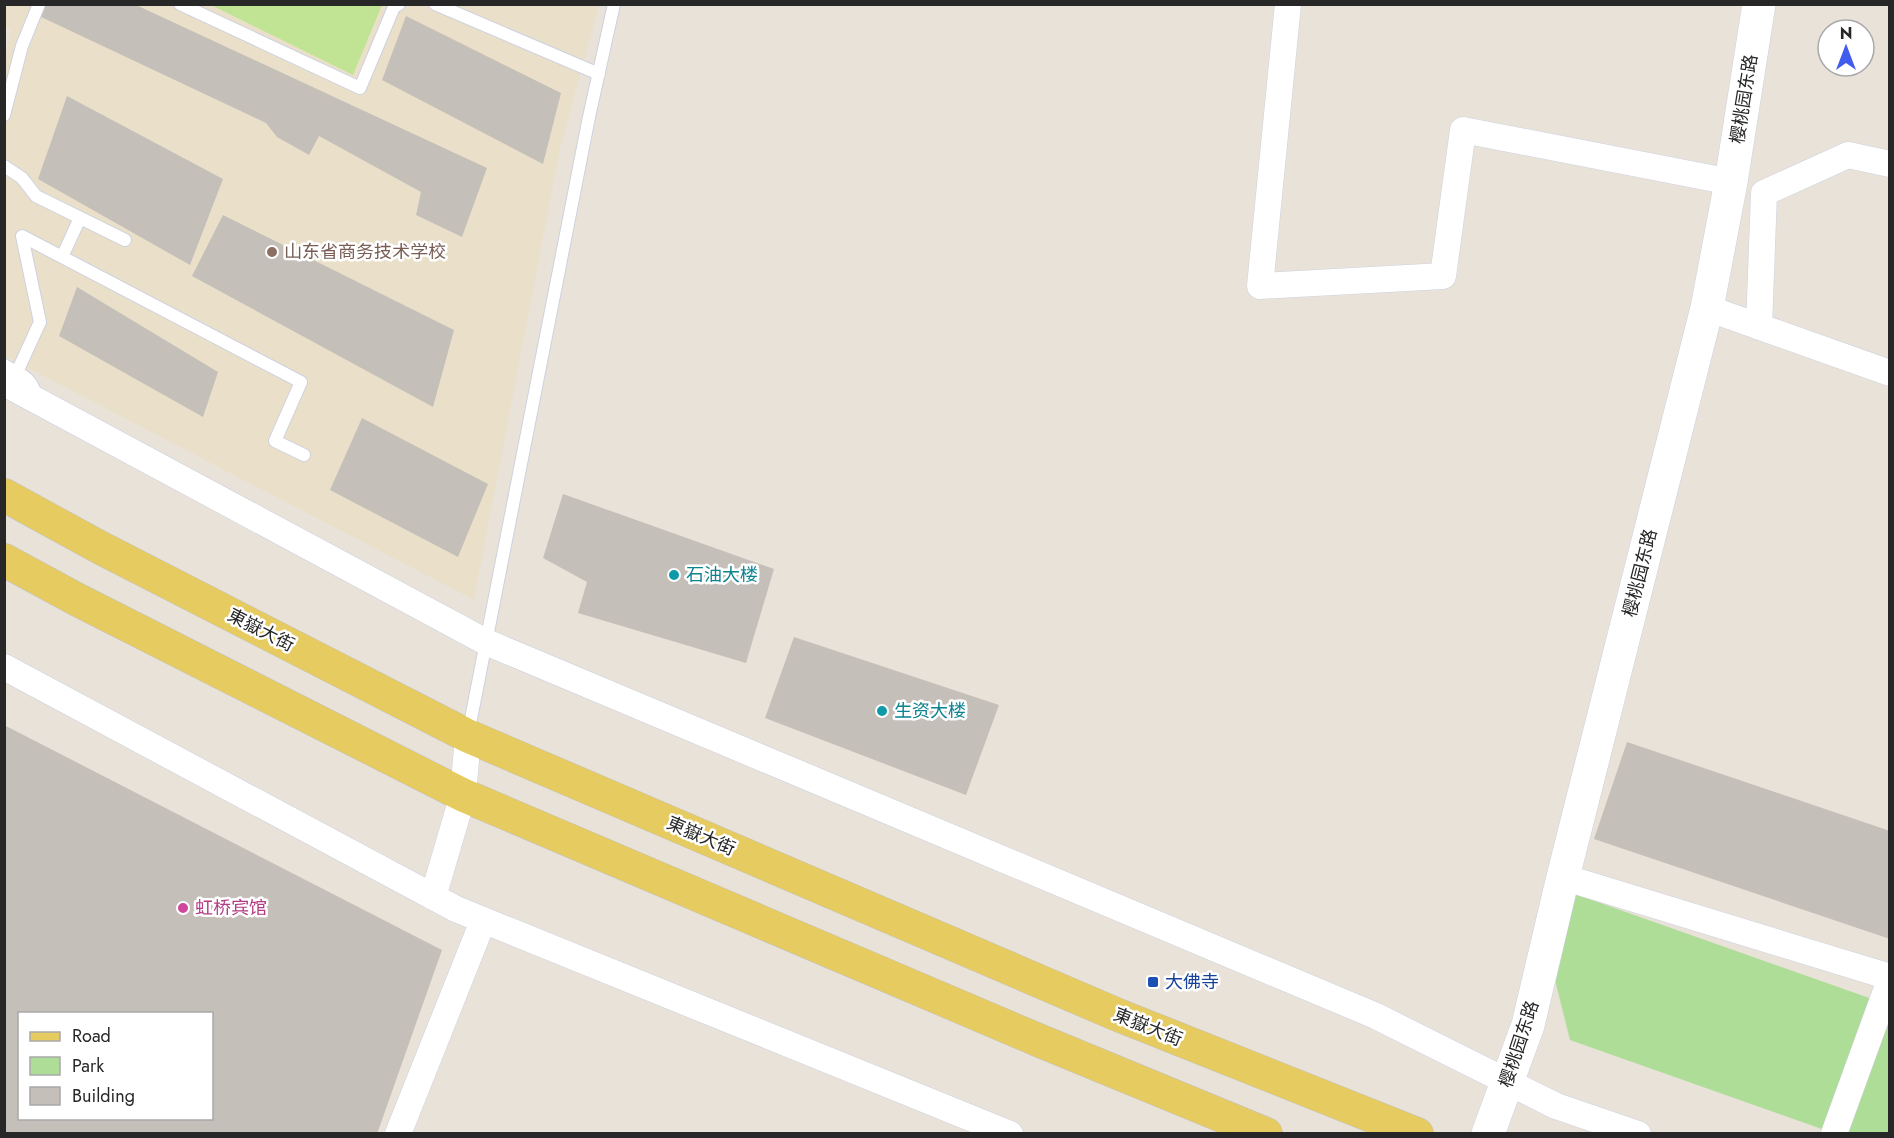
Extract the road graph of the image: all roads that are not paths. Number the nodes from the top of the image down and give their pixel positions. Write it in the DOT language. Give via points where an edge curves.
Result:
graph roads {
  1 [pos="39,4"];
  2 [pos="180,4"];
  3 [pos="399,4"];
  4 [pos="435,4"];
  5 [pos="614,4"];
  6 [pos="1288,4"];
  7 [pos="1759,4"];
  8 [pos="599,74"];
  9 [pos="4,115"];
  10 [pos="1890,164"];
  11 [pos="4,166"];
  12 [pos="1731,182"];
  13 [pos="80,218"];
  14 [pos="125,240"];
  15 [pos="62,257"];
  16 [pos="1707,308"];
  17 [pos="1759,327"];
  18 [pos="4,365"];
  19 [pos="1890,373"];
  20 [pos="11,378"];
  21 [pos="303,455"];
  22 [pos="4,495"];
  23 [pos="4,560"];
  24 [pos="486,642"];
  25 [pos="4,667"];
  26 [pos="468,736"];
  27 [pos="463,795"];
  28 [pos="1563,877"];
  29 [pos="432,897"];
  30 [pos="483,921"];
  31 [pos="1890,978"];
  32 [pos="1508,1082"];
  33 [pos="398,1134"];
  34 [pos="1010,1134"];
  35 [pos="1266,1134"];
  36 [pos="1417,1134"];
  37 [pos="1488,1134"];
  38 [pos="1638,1134"];
  39 [pos="1834,1134"];
  1 -- 9 [label="lane" via="22,46"];
  2 -- 3 [label="lane" via="360,88 394,7"];
  4 -- 8 [label="lane"];
  5 -- 8 [label="lane"];
  6 -- 12 [label="street" via="1260,286 1443,276 1463,130"];
  7 -- 12 [label="street, 樱桃园东路"];
  8 -- 24 [label="lane"];
  10 -- 17 [label="street" via="1848,155 1764,193"];
  11 -- 13 [label="lane" via="22,177 36,196"];
  12 -- 16 [label="street, 樱桃园东路"];
  13 -- 14 [label="lane"];
  13 -- 15 [label="lane"];
  15 -- 20 [label="lane" via="22,236 40,322"];
  15 -- 21 [label="lane" via="302,382 275,441"];
  16 -- 17 [label="street"];
  16 -- 28 [label="street, 樱桃园东路"];
  17 -- 19 [label="street"];
  18 -- 20 [label="lane"];
  20 -- 24 [label="street" via="36,400"];
  22 -- 26 [label="main road, 東嶽大街"];
  23 -- 27 [label="main road"];
  24 -- 26 [label="lane"];
  24 -- 32 [label="street" via="1376,1016"];
  25 -- 29 [label="street"];
  26 -- 27 [label="street"];
  26 -- 36 [label="main road, 東嶽大街" via="1118,1015"];
  27 -- 29 [label="street"];
  27 -- 35 [label="main road"];
  28 -- 31 [label="street"];
  28 -- 32 [label="street, 樱桃园东路" via="1528,1025"];
  29 -- 30 [label="street"];
  30 -- 33 [label="street"];
  30 -- 34 [label="street"];
  31 -- 39 [label="street"];
  32 -- 37 [label="street, 樱桃园东路"];
  32 -- 38 [label="street" via="1556,1106"];
}
